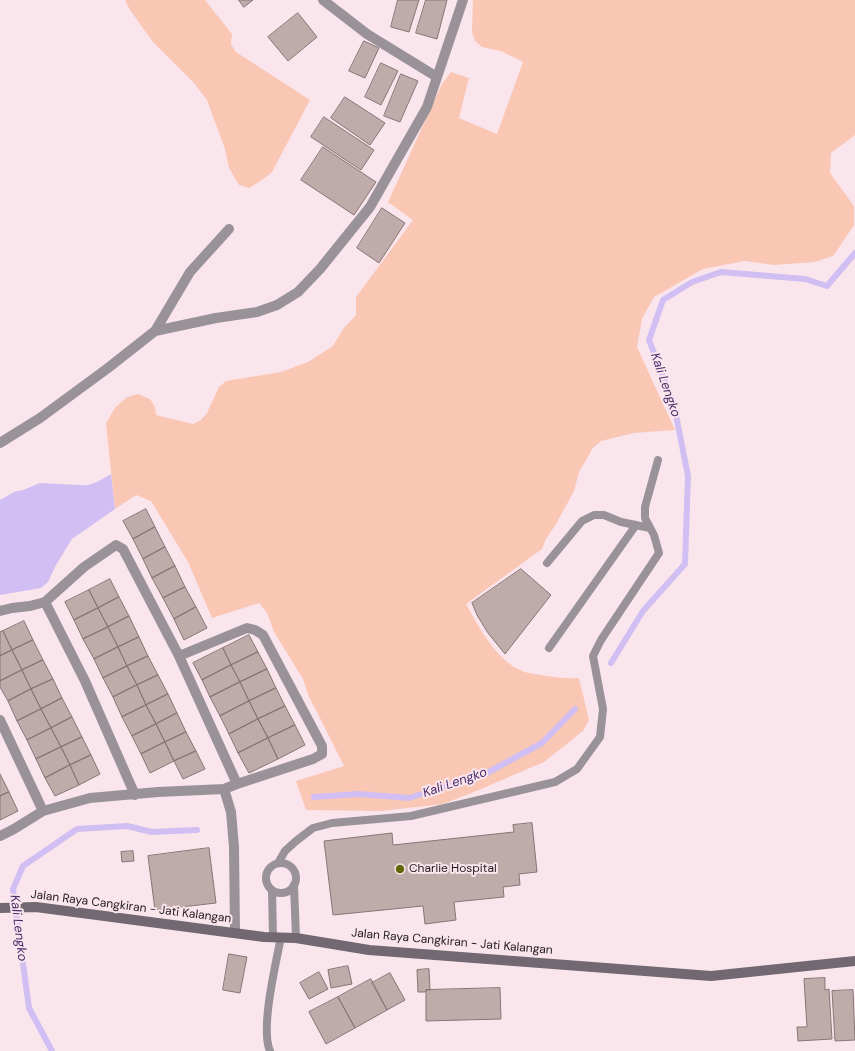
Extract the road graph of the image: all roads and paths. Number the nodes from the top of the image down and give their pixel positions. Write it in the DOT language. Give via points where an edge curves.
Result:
graph roads {
  1 [pos="323,0"];
  2 [pos="463,0"];
  3 [pos="437,77"];
  4 [pos="229,229"];
  5 [pos="155,331"];
  6 [pos="0,443"];
  7 [pos="658,460"];
  8 [pos="636,525"];
  9 [pos="650,528"];
  10 [pos="547,563"];
  11 [pos="45,602"];
  12 [pos="0,611"];
  13 [pos="549,648"];
  14 [pos="179,656"];
  15 [pos="0,720"];
  16 [pos="237,784"];
  17 [pos="224,789"];
  18 [pos="135,795"];
  19 [pos="43,811"];
  20 [pos="0,836"];
  21 [pos="278,862"];
  22 [pos="294,884"];
  23 [pos="272,890"];
  24 [pos="0,908"];
  25 [pos="235,932"];
  26 [pos="277,937"];
  27 [pos="296,938"];
  28 [pos="855,961"];
  29 [pos="270,1051"];
  1 -- 3 [label="street" via="367,34"];
  2 -- 3 [label="street"];
  3 -- 5 [label="street" via="427,107 370,207 298,292 277,306 257,312"];
  4 -- 5 [label="street" via="190,272"];
  5 -- 6 [label="street" via="40,418"];
  7 -- 9 [label="lane" via="645,507"];
  8 -- 9 [label="lane"];
  8 -- 10 [label="lane" via="604,515 594,515 582,521"];
  8 -- 13 [label="lane"];
  9 -- 21 [label="lane" via="659,553 593,656 603,709 600,737 577,769 555,782 411,816 332,823 313,828 285,851"];
  11 -- 12 [label="street"];
  11 -- 14 [label="street" via="84,567 116,545 122,549"];
  11 -- 18 [label="street" via="85,681"];
  14 -- 16 [label="street"];
  14 -- 16 [label="street" via="247,628 263,635 322,746 322,754 313,759"];
  15 -- 19 [label="street"];
  16 -- 17 [label="street"];
  17 -- 18 [label="street"];
  17 -- 25 [label="street" via="231,812 234,847"];
  18 -- 19 [label="street" via="90,798"];
  19 -- 20 [label="street"];
  21 -- 22 [label="lane" via="285,863 293,870 296,877"];
  21 -- 23 [label="lane" via="267,872"];
  22 -- 23 [label="lane" via="284,892"];
  22 -- 27 [label="lane"];
  23 -- 26 [label="lane"];
  24 -- 25 [label="street, Jalan Raya Cangkiran - Jati Kalangan" via="36,907"];
  25 -- 26 [label="street, Jalan Raya Cangkiran - Jati Kalangan"];
  26 -- 27 [label="street, Jalan Raya Cangkiran - Jati Kalangan"];
  26 -- 29 [label="lane" via="267,1016"];
  27 -- 28 [label="street, Jalan Raya Cangkiran - Jati Kalangan" via="369,950 711,976"];
}
